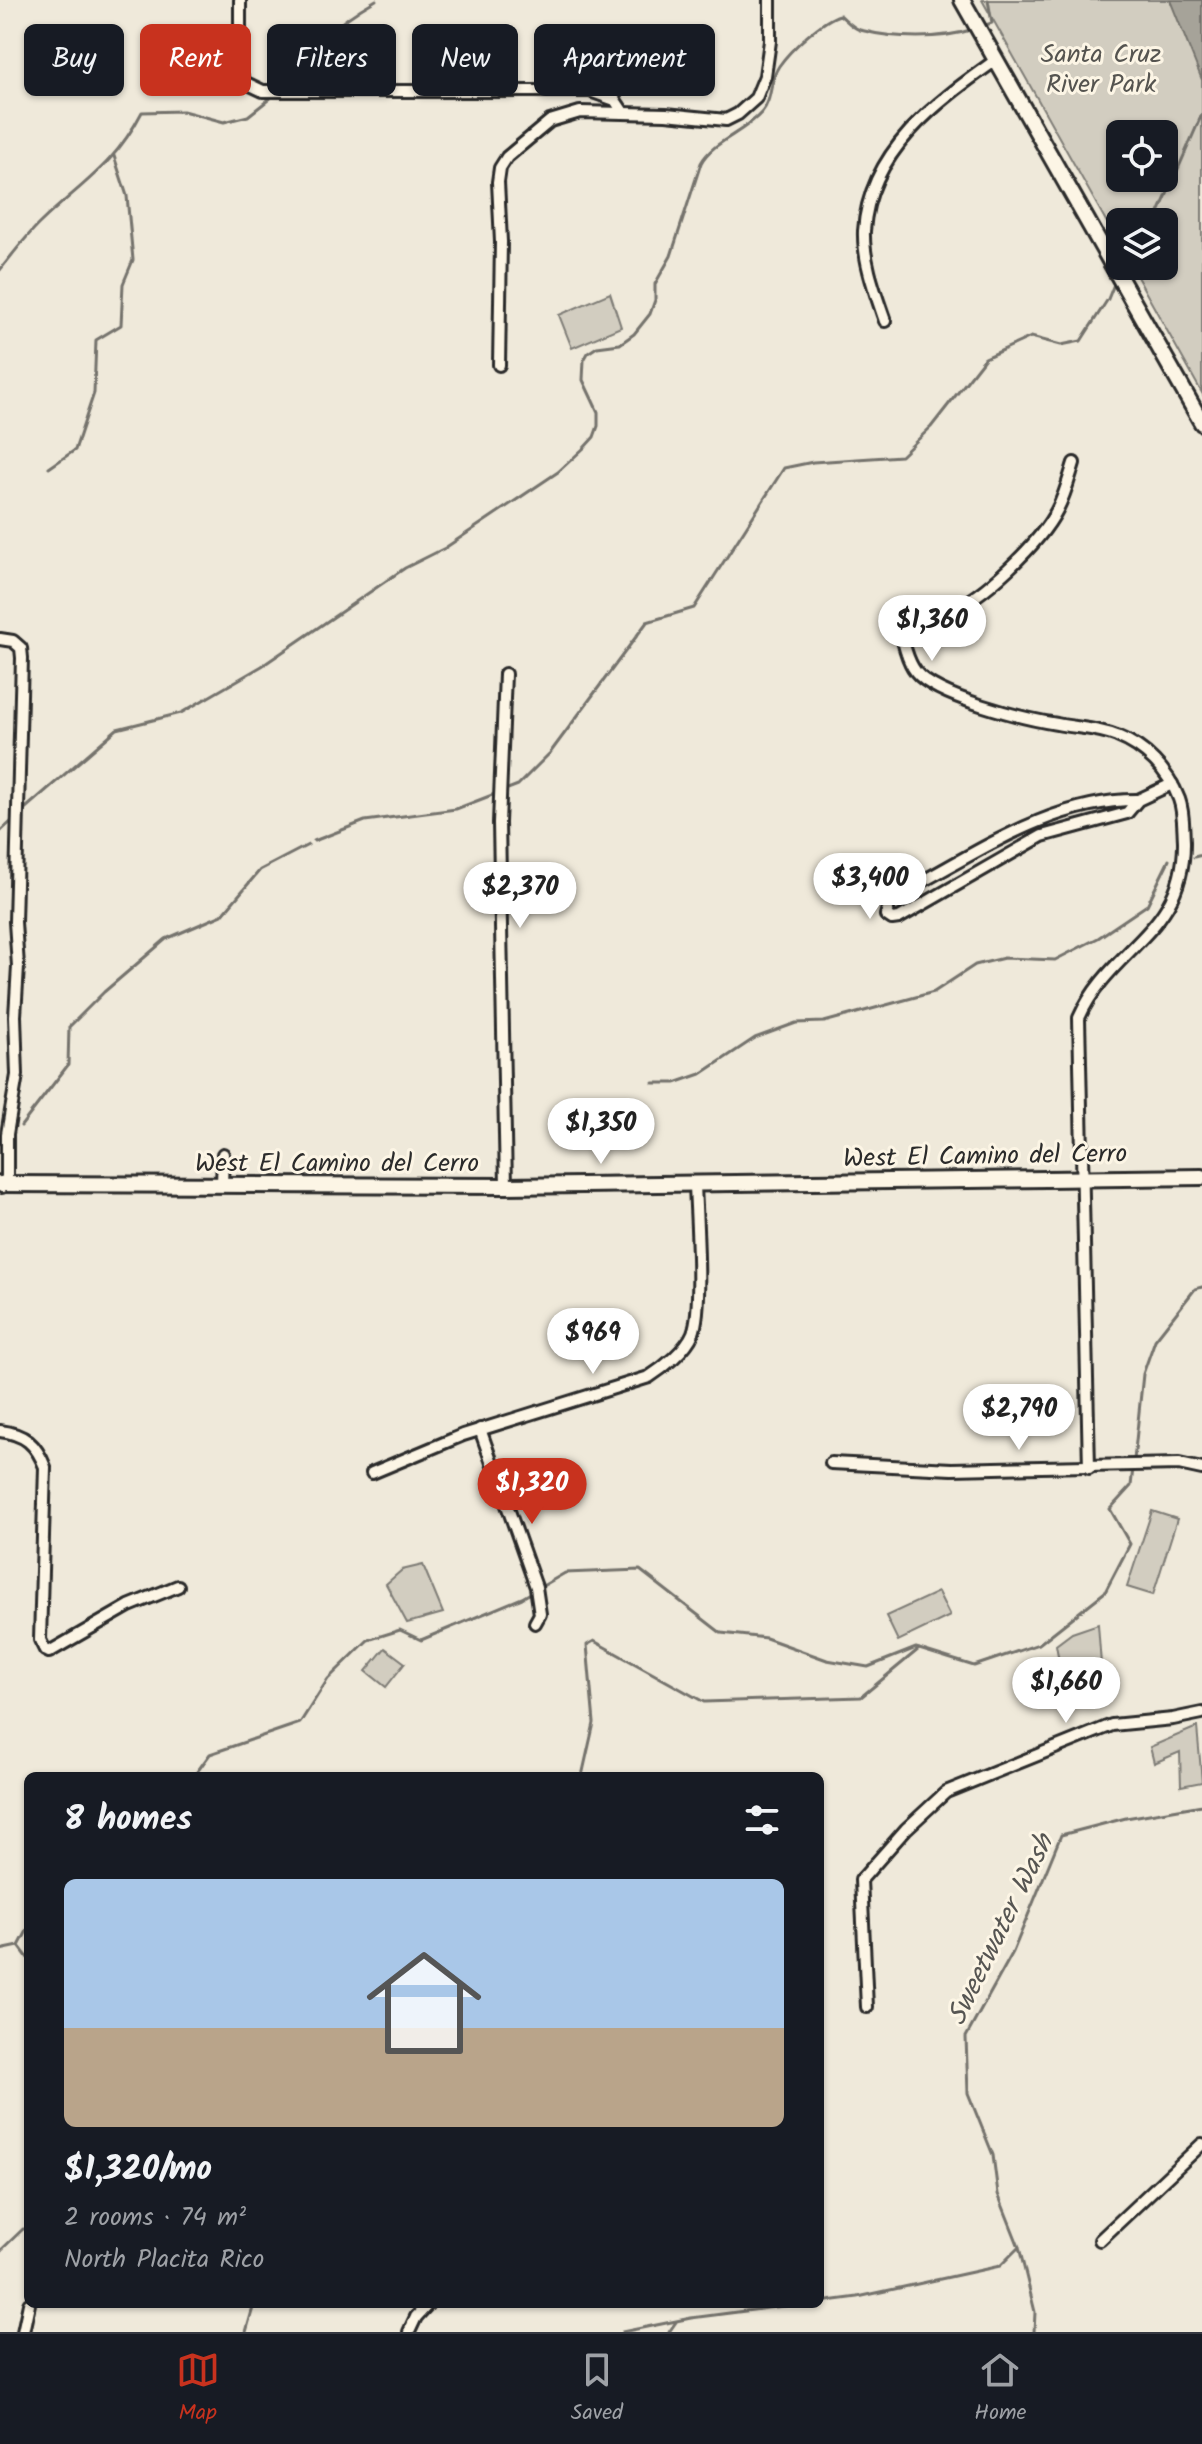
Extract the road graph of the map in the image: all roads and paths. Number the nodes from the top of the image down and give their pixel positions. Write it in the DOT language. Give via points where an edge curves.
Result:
graph roads {
  1 [pos="240,0"];
  2 [pos="770,0"];
  3 [pos="962,0"];
  4 [pos="996,60"];
  5 [pos="623,112"];
  6 [pos="885,321"];
  7 [pos="499,365"];
  8 [pos="1202,423"];
  9 [pos="1074,463"];
  10 [pos="0,639"];
  11 [pos="505,674"];
  12 [pos="1172,784"];
  13 [pos="1138,800"];
  14 [pos="223,1154"];
  15 [pos="1081,1177"];
  16 [pos="1202,1177"];
  17 [pos="695,1184"];
  18 [pos="222,1185"];
  19 [pos="2,1186"];
  20 [pos="506,1186"];
  21 [pos="480,1429"];
  22 [pos="0,1431"];
  23 [pos="831,1463"];
  24 [pos="1089,1468"];
  25 [pos="1202,1469"];
  26 [pos="372,1473"];
  27 [pos="178,1586"];
  28 [pos="535,1623"];
  29 [pos="1202,1713"];
  30 [pos="867,2007"];
  31 [pos="1202,2144"];
  32 [pos="1100,2240"];
  33 [pos="28,2308"];
  34 [pos="424,2308"];
  35 [pos="23,2332"];
  36 [pos="409,2332"];
  1 -- 5 [label="street" via="240,73 244,82 263,91 590,91 615,100"];
  2 -- 5 [label="street" via="765,76 748,108 726,120"];
  3 -- 4 [label="street"];
  4 -- 6 [label="street" via="940,100 893,150 878,178 864,231 871,282"];
  4 -- 8 [label="street"];
  5 -- 7 [label="street" via="580,112 550,121 500,168"];
  9 -- 12 [label="street" via="1056,511 1007,568 971,600 947,612 904,614 902,633 918,675 988,707 1119,736 1157,761"];
  10 -- 19 [label="street" via="13,641 22,658 17,1075"];
  11 -- 20 [label="street" via="499,823"];
  12 -- 13 [label="street"];
  12 -- 15 [label="street" via="1180,801 1184,846 1173,901 1098,984 1079,1018"];
  13 -- 13 [label="street" via="1117,800 1032,824 891,898 886,915 899,918 1042,836 1127,813"];
  14 -- 18 [label="street, West El Camino del Cerro"];
  15 -- 16 [label="street, West El Camino del Cerro"];
  15 -- 17 [label="street, West El Camino del Cerro"];
  15 -- 24 [label="street"];
  17 -- 20 [label="street, West El Camino del Cerro"];
  17 -- 21 [label="street" via="695,1320 693,1334 677,1353 649,1377"];
  18 -- 19 [label="street, West El Camino del Cerro"];
  18 -- 20 [label="street, West El Camino del Cerro"];
  21 -- 26 [label="street"];
  21 -- 28 [label="street" via="536,1587 540,1614"];
  22 -- 27 [label="street" via="20,1433 45,1467 40,1640 45,1650"];
  23 -- 24 [label="street"];
  24 -- 25 [label="street" via="1179,1464"];
  29 -- 30 [label="street" via="1112,1725 946,1792 861,1880"];
  31 -- 32 [label="street"];
  33 -- 35 [label="street"];
  34 -- 36 [label="street"];
}
